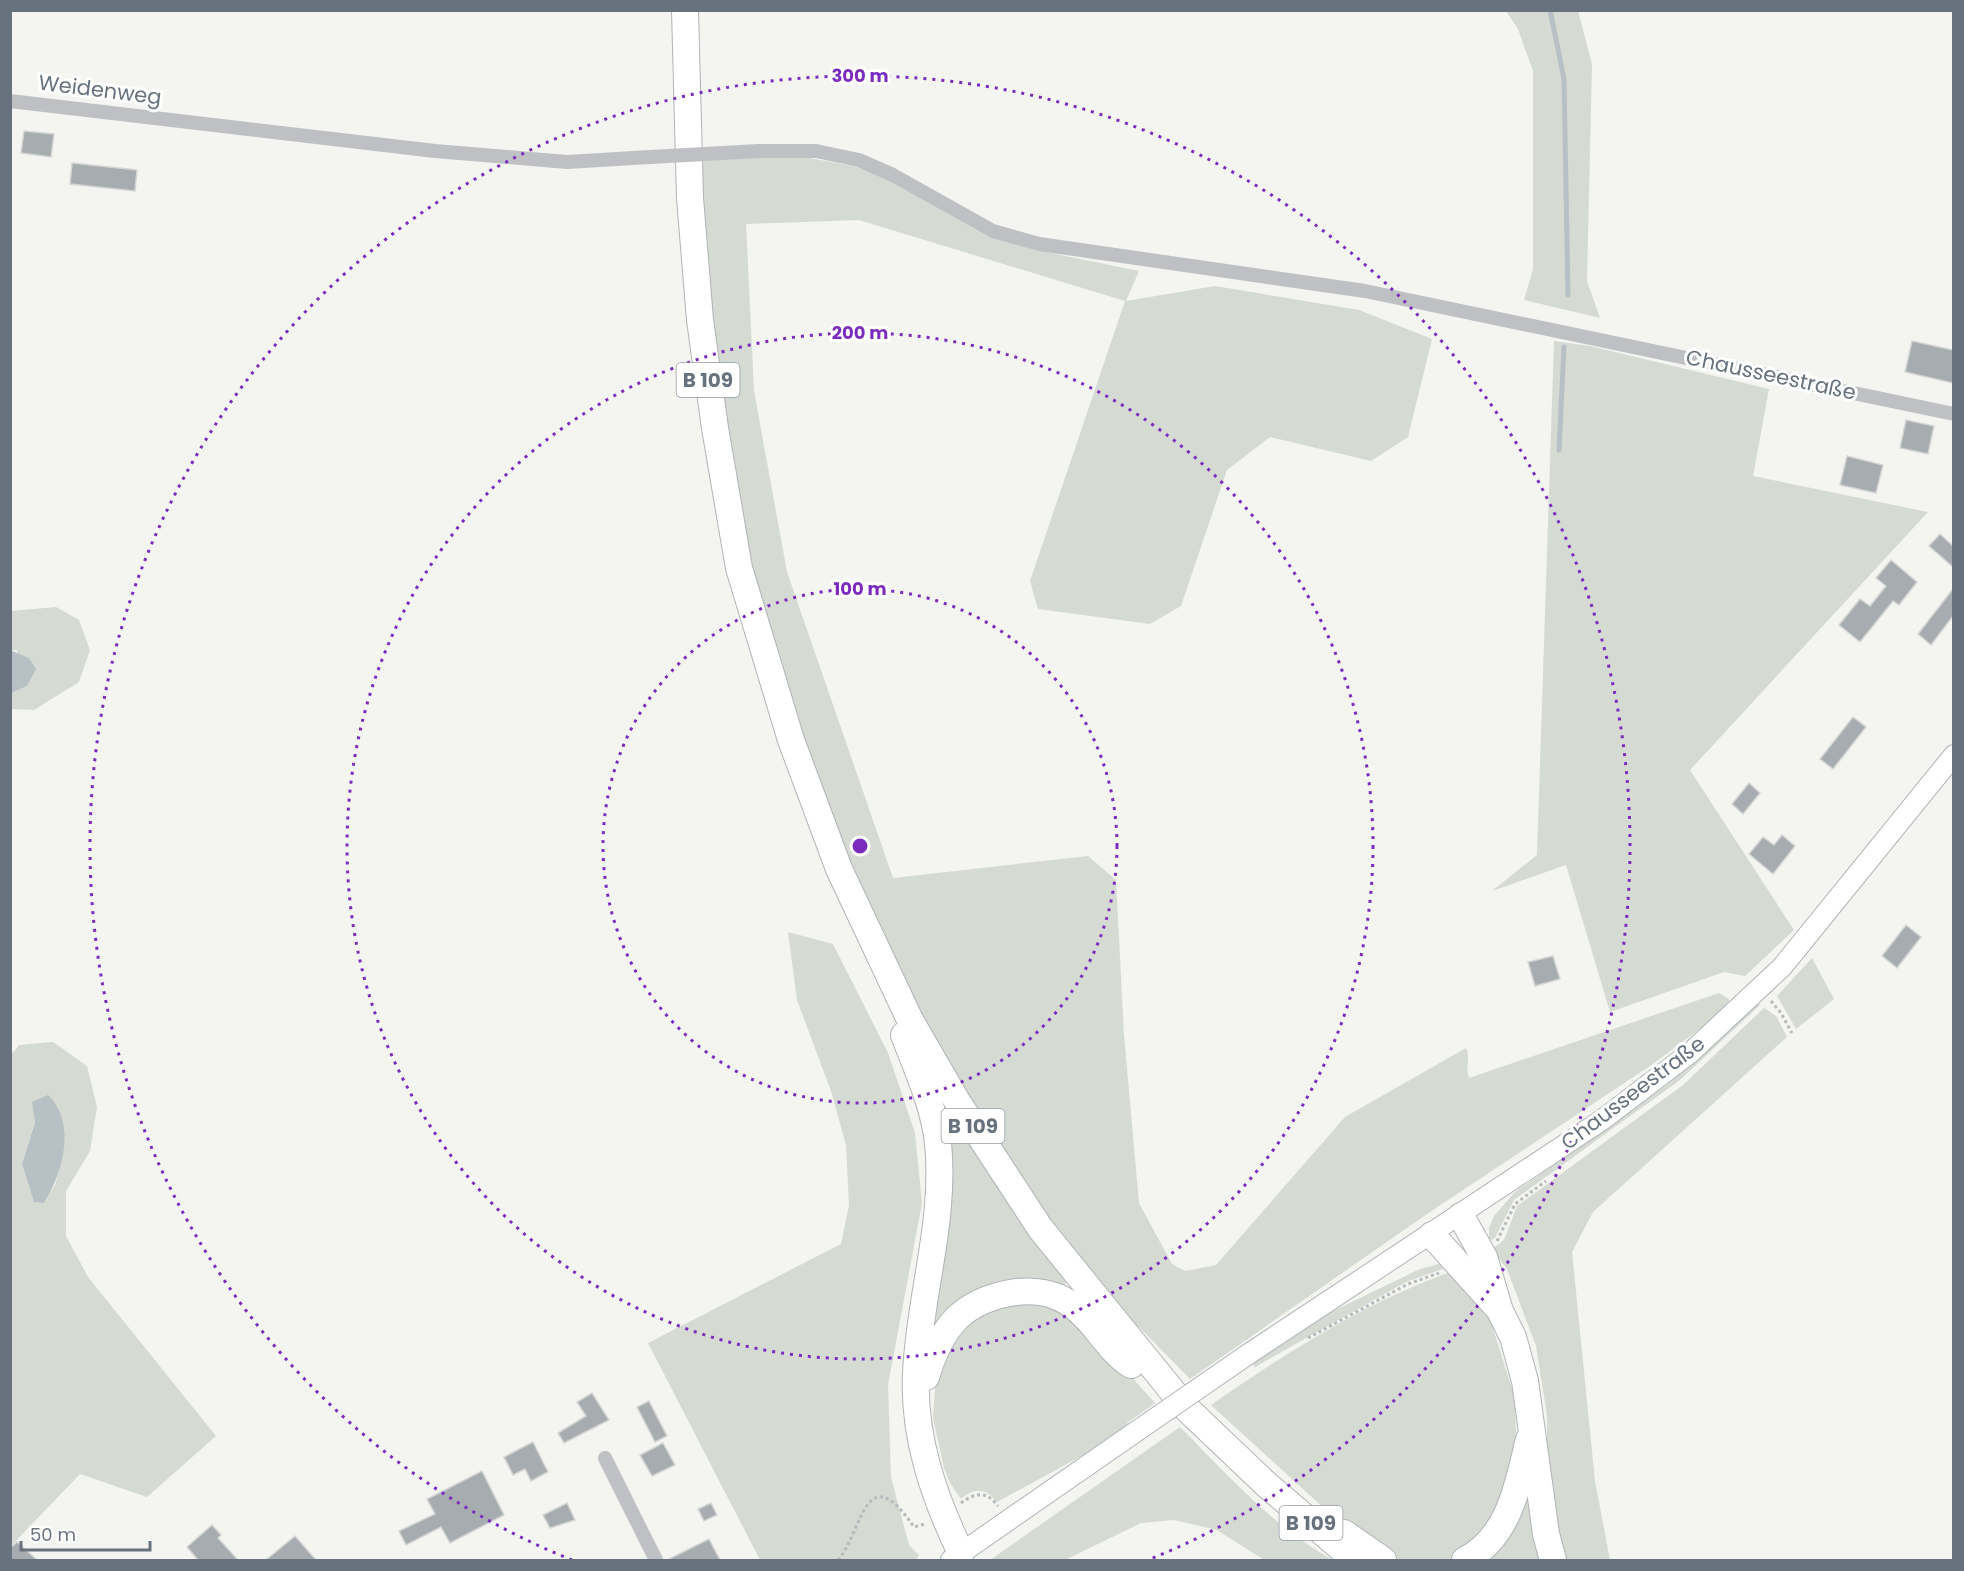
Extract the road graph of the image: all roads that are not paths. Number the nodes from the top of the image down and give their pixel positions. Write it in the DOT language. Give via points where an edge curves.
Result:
graph roads {
  1 [pos="685,10"];
  2 [pos="10,101"];
  3 [pos="759,151"];
  4 [pos="1953,414"];
  5 [pos="1953,755"];
  6 [pos="864,927"];
  7 [pos="1461,1216"];
  8 [pos="1432,1235"];
  9 [pos="1500,1311"];
  10 [pos="1172,1390"];
  11 [pos="918,1416"];
  12 [pos="1532,1424"];
  13 [pos="605,1458"];
  14 [pos="1267,1485"];
  15 [pos="959,1558"];
  16 [pos="656,1560"];
  17 [pos="1355,1560"];
  18 [pos="1383,1560"];
  19 [pos="1465,1560"];
  20 [pos="1553,1560"];
  1 -- 6 [label="highway, B 109" via="690,198 700,320 739,568 809,793"];
  2 -- 3 [label="street, Weidenweg, bridge" via="435,151 567,162"];
  3 -- 4 [label="street, Chausseestraße" via="816,151 859,160 993,231 1039,244 1365,291"];
  5 -- 7 [label="main road, Chausseestraße" via="1782,967 1758,990 1690,1053 1602,1120"];
  6 -- 10 [label="highway, B 109" via="910,1020 1003,1173 1074,1272"];
  6 -- 11 [label="highway" via="925,1092 938,1142 936,1229 916,1375"];
  7 -- 8 [label="main road, Chausseestraße"];
  7 -- 9 [label="highway" via="1484,1257"];
  8 -- 9 [label="highway"];
  8 -- 15 [label="main road, Chausseestraße, bridge" via="1246,1355 1008,1519"];
  9 -- 12 [label="highway" via="1513,1337 1526,1381"];
  10 -- 11 [label="highway" via="1126,1362 1069,1303 1053,1295 1027,1291 993,1295 971,1305 953,1320 934,1349"];
  10 -- 14 [label="highway, B 109"];
  11 -- 15 [label="highway" via="924,1459"];
  12 -- 19 [label="highway" via="1506,1517 1492,1539"];
  12 -- 20 [label="highway"];
  13 -- 16 [label="street"];
  14 -- 17 [label="highway, B 109"];
  14 -- 18 [label="highway" via="1311,1506"];
}
